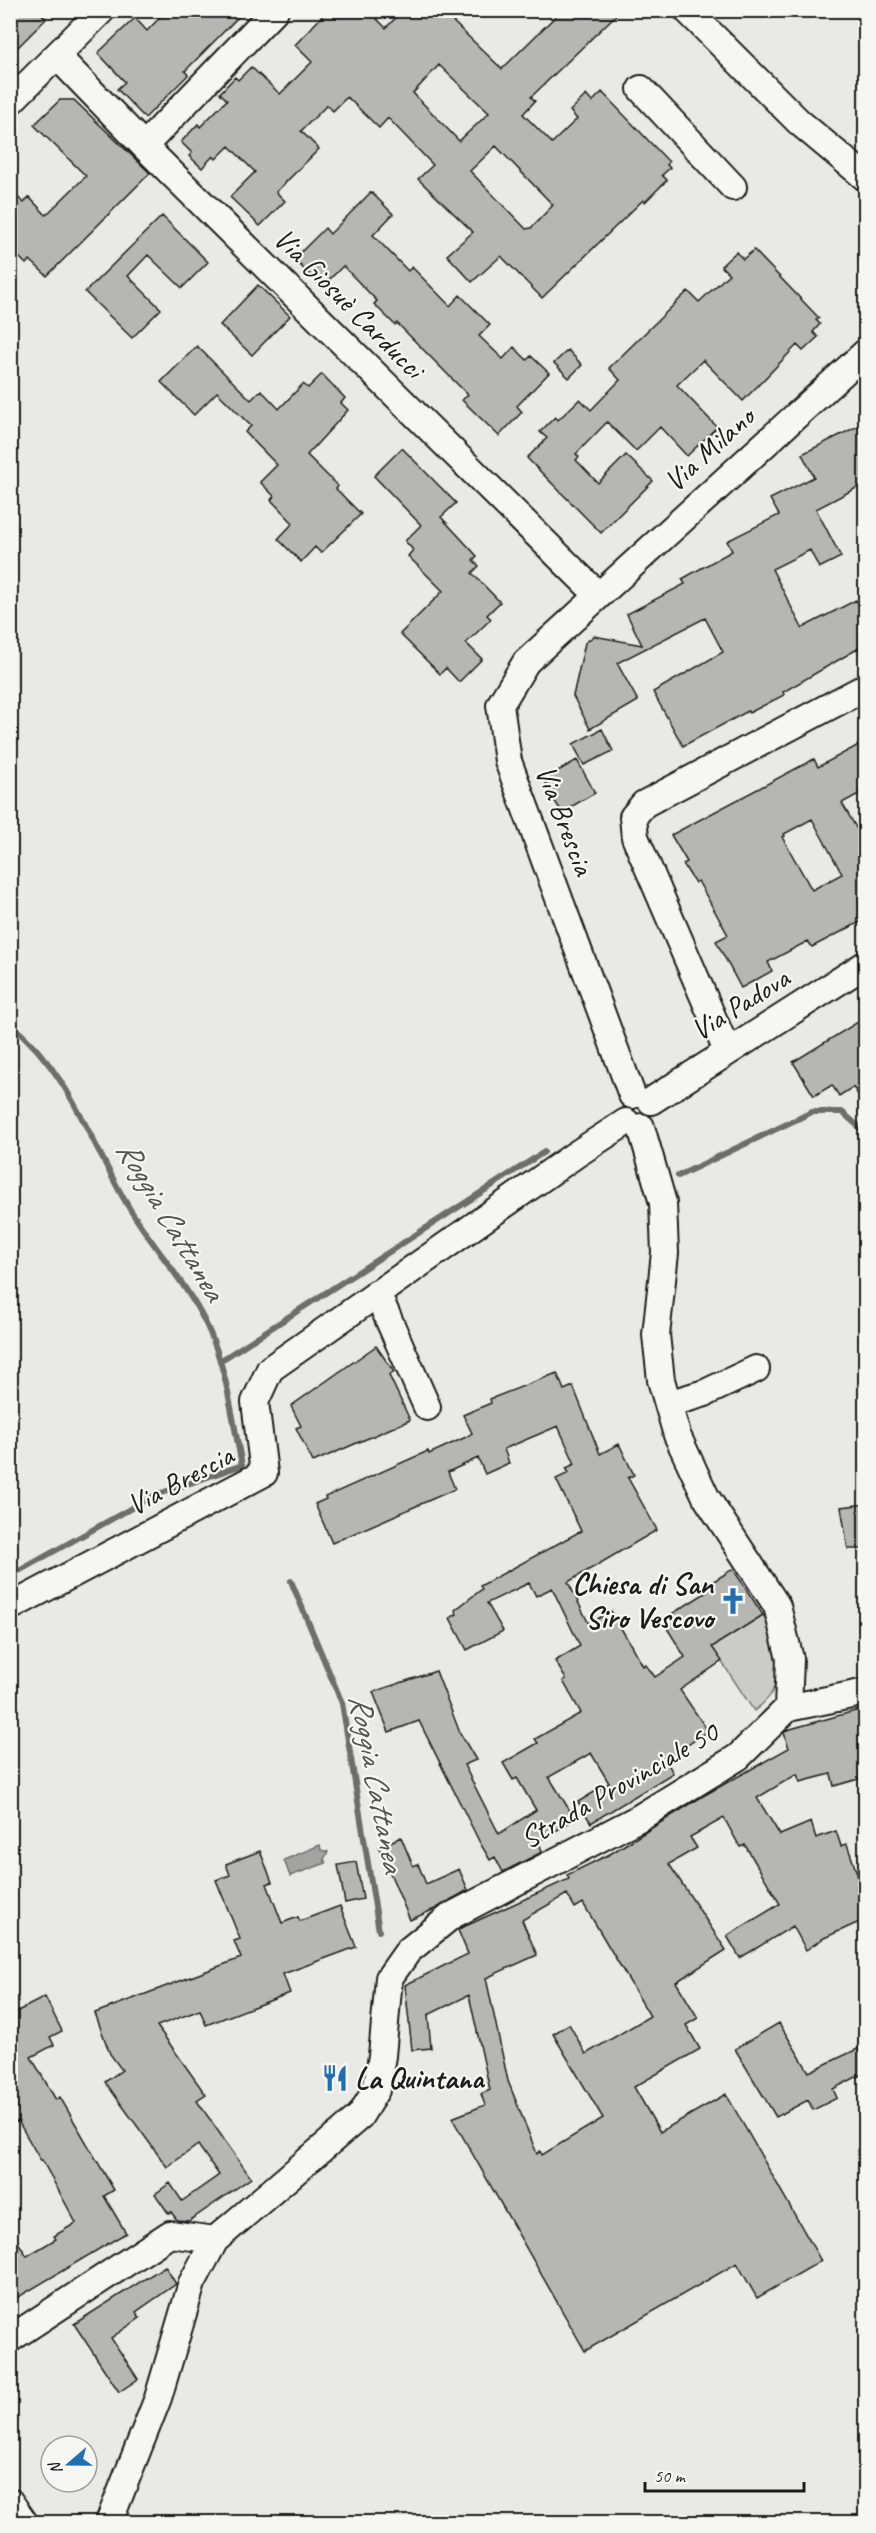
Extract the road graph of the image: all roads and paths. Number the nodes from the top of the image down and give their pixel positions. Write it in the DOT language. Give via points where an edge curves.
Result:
graph roads {
  1 [pos="102,10"];
  2 [pos="275,10"];
  3 [pos="687,10"];
  4 [pos="57,56"];
  5 [pos="640,89"];
  6 [pos="10,102"];
  7 [pos="144,146"];
  8 [pos="866,178"];
  9 [pos="733,187"];
  10 [pos="866,352"];
  11 [pos="597,594"];
  12 [pos="866,687"];
  13 [pos="866,964"];
  14 [pos="728,1051"];
  15 [pos="642,1098"];
  16 [pos="634,1124"];
  17 [pos="378,1293"];
  18 [pos="756,1369"];
  19 [pos="668,1404"];
  20 [pos="427,1407"];
  21 [pos="10,1607"];
  22 [pos="866,1692"];
  23 [pos="788,1708"];
  24 [pos="215,2240"];
  25 [pos="10,2339"];
  26 [pos="10,2502"];
  27 [pos="24,2523"];
  28 [pos="109,2523"];
  1 -- 4 [label="street"];
  2 -- 7 [label="street"];
  3 -- 8 [label="street" via="799,122"];
  4 -- 6 [label="street"];
  4 -- 7 [label="street, Via Giosuè Carducci"];
  5 -- 9 [label="street"];
  7 -- 11 [label="street, Via Giosuè Carducci"];
  10 -- 11 [label="street, Via Milano"];
  11 -- 15 [label="street, Via Brescia" via="526,662 500,705 508,761"];
  12 -- 14 [label="street" via="644,804 633,817 634,837"];
  13 -- 14 [label="street, Via Padova"];
  14 -- 15 [label="street, Via Padova"];
  15 -- 16 [label="street" via="627,1097 621,1106 621,1112"];
  16 -- 17 [label="street, Via Brescia" via="575,1155"];
  16 -- 19 [label="street" via="663,1203 665,1253 656,1335"];
  17 -- 20 [label="street"];
  17 -- 21 [label="street, Via Brescia" via="270,1369 255,1402 264,1473"];
  18 -- 19 [label="street" via="705,1393"];
  19 -- 23 [label="street" via="677,1436 706,1497 777,1606 790,1659"];
  22 -- 23 [label="street"];
  23 -- 24 [label="street, Strada Provinciale 50" via="738,1757 639,1818 451,1916 408,1951 389,1978 375,2090 360,2116"];
  24 -- 25 [label="street" via="170,2234"];
  24 -- 28 [label="street" via="192,2283 158,2398"];
  26 -- 27 [label="street"];
}
